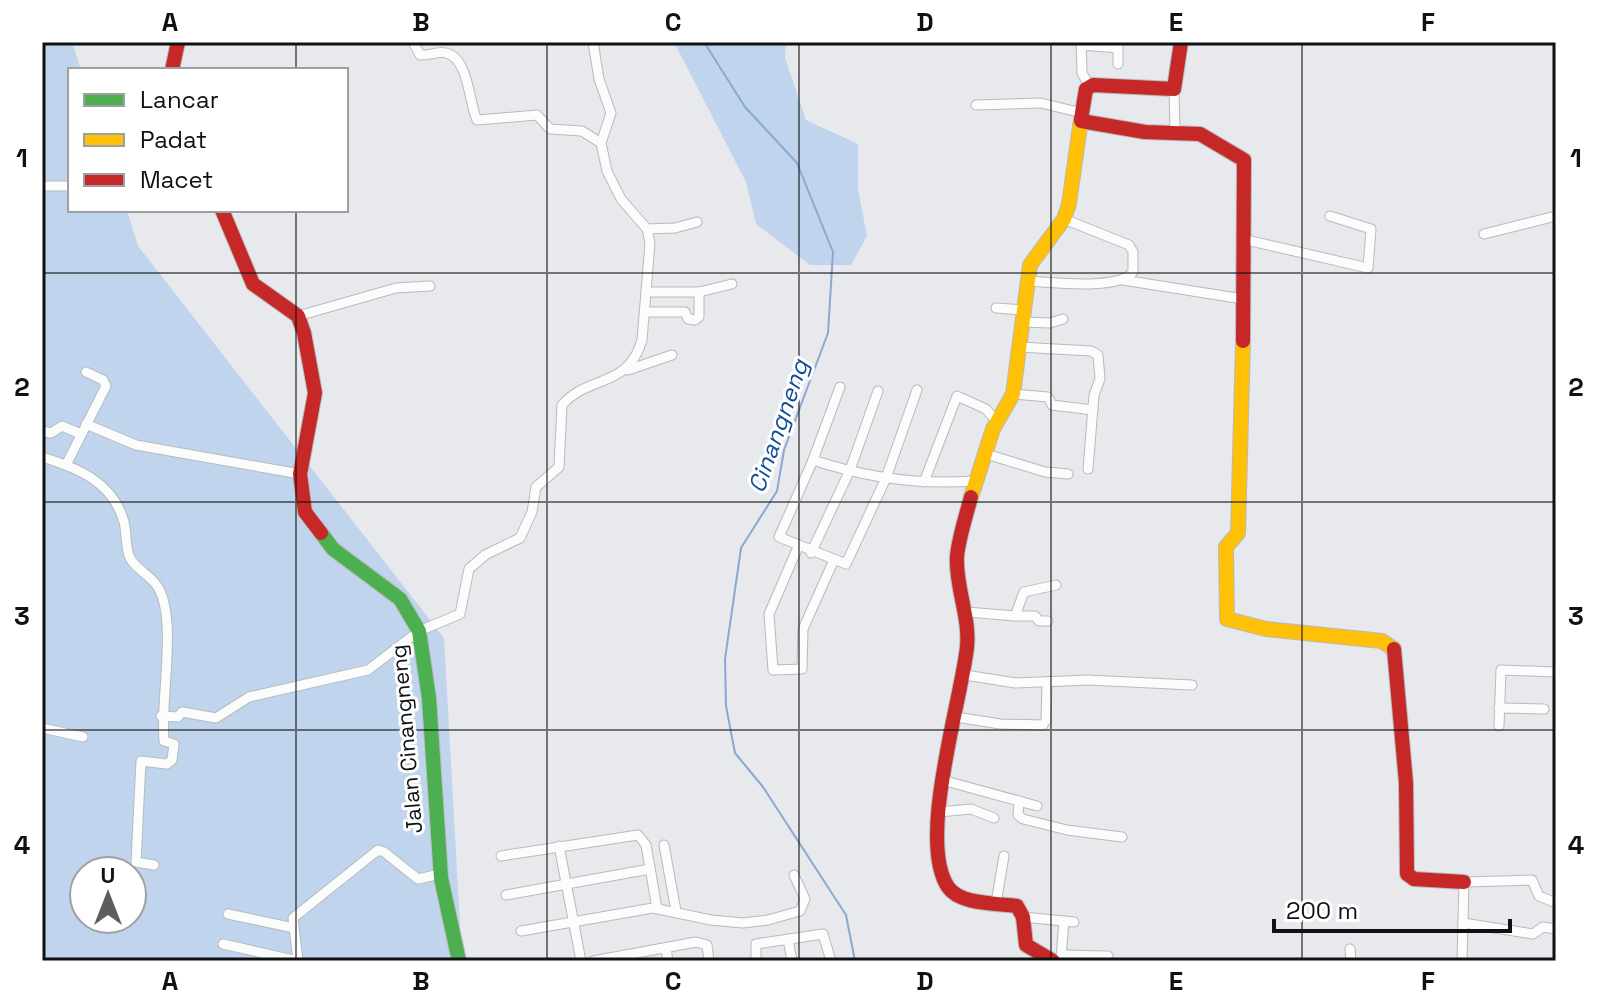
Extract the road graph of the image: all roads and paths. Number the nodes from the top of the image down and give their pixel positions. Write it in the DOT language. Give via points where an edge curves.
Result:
graph roads {
  1 [pos="178,42"];
  2 [pos="413,42"];
  3 [pos="593,42"];
  4 [pos="1181,42"];
  5 [pos="1081,44"];
  6 [pos="1118,64"];
  7 [pos="172,68"];
  8 [pos="1089,85"];
  9 [pos="1174,89"];
  10 [pos="976,105"];
  11 [pos="1081,117"];
  12 [pos="1175,132"];
  13 [pos="601,143"];
  14 [pos="42,186"];
  15 [pos="66,186"];
  16 [pos="223,212"];
  17 [pos="1330,216"];
  18 [pos="1556,216"];
  19 [pos="1064,219"];
  20 [pos="697,222"];
  21 [pos="647,229"];
  22 [pos="1484,234"];
  23 [pos="1242,239"];
  24 [pos="1123,280"];
  25 [pos="1026,281"];
  26 [pos="732,284"];
  27 [pos="430,286"];
  28 [pos="647,292"];
  29 [pos="699,292"];
  30 [pos="1243,299"];
  31 [pos="996,308"];
  32 [pos="645,312"];
  33 [pos="298,316"];
  34 [pos="1022,316"];
  35 [pos="1063,319"];
  36 [pos="1019,347"];
  37 [pos="672,355"];
  38 [pos="86,372"];
  39 [pos="625,372"];
  40 [pos="840,387"];
  41 [pos="917,390"];
  42 [pos="878,391"];
  43 [pos="1013,394"];
  44 [pos="1093,410"];
  45 [pos="997,422"];
  46 [pos="86,424"];
  47 [pos="42,431"];
  48 [pos="81,434"];
  49 [pos="983,453"];
  50 [pos="42,457"];
  51 [pos="813,460"];
  52 [pos="66,465"];
  53 [pos="1088,469"];
  54 [pos="850,470"];
  55 [pos="300,474"];
  56 [pos="1068,474"];
  57 [pos="886,478"];
  58 [pos="974,481"];
  59 [pos="924,482"];
  60 [pos="798,547"];
  61 [pos="811,553"];
  62 [pos="833,562"];
  63 [pos="1056,585"];
  64 [pos="967,612"];
  65 [pos="1015,616"];
  66 [pos="1048,621"];
  67 [pos="419,631"];
  68 [pos="1556,672"];
  69 [pos="965,675"];
  70 [pos="1047,682"];
  71 [pos="1192,685"];
  72 [pos="1499,708"];
  73 [pos="1544,709"];
  74 [pos="161,716"];
  75 [pos="956,717"];
  76 [pos="1499,726"];
  77 [pos="42,728"];
  78 [pos="83,737"];
  79 [pos="942,780"];
  80 [pos="1019,801"];
  81 [pos="1037,806"];
  82 [pos="939,812"];
  83 [pos="994,818"];
  84 [pos="1122,837"];
  85 [pos="664,845"];
  86 [pos="559,846"];
  87 [pos="501,856"];
  88 [pos="1004,856"];
  89 [pos="154,865"];
  90 [pos="650,869"];
  91 [pos="440,874"];
  92 [pos="794,875"];
  93 [pos="566,882"];
  94 [pos="1464,882"];
  95 [pos="506,895"];
  96 [pos="996,903"];
  97 [pos="1556,903"];
  98 [pos="657,908"];
  99 [pos="676,911"];
  100 [pos="228,914"];
  101 [pos="1023,917"];
  102 [pos="573,921"];
  103 [pos="1463,923"];
  104 [pos="294,928"];
  105 [pos="1556,929"];
  106 [pos="521,931"];
  107 [pos="788,939"];
  108 [pos="223,944"];
  109 [pos="666,948"];
  110 [pos="1350,949"];
  111 [pos="1108,956"];
  112 [pos="1059,959"];
  113 [pos="459,961"];
  114 [pos="581,961"];
  115 [pos="593,961"];
  116 [pos="668,961"];
  117 [pos="709,961"];
  118 [pos="756,961"];
  119 [pos="792,961"];
  120 [pos="831,961"];
  121 [pos="1351,961"];
  122 [pos="1462,961"];
  1 -- 7 [label="street"];
  2 -- 13 [label="street" via="420,55 451,56 461,69 477,120 537,115 550,129 582,131"];
  3 -- 13 [label="street" via="611,113"];
  4 -- 9 [label="street"];
  5 -- 6 [label="street" via="1118,48"];
  5 -- 8 [label="street" via="1082,73"];
  8 -- 9 [label="street"];
  8 -- 11 [label="street"];
  9 -- 12 [label="street"];
  10 -- 11 [label="street" via="1041,103"];
  11 -- 12 [label="street" via="1145,132"];
  11 -- 19 [label="street"];
  12 -- 23 [label="street" via="1200,134 1244,160"];
  13 -- 21 [label="street" via="614,187"];
  14 -- 15 [label="street"];
  16 -- 33 [label="street" via="253,284"];
  17 -- 23 [label="street" via="1371,229 1368,268"];
  18 -- 22 [label="street"];
  19 -- 24 [label="street" via="1129,245 1133,272"];
  19 -- 25 [label="street" via="1034,257"];
  20 -- 21 [label="street"];
  21 -- 28 [label="street"];
  23 -- 30 [label="street"];
  24 -- 25 [label="street"];
  24 -- 30 [label="street"];
  25 -- 34 [label="street"];
  26 -- 29 [label="street"];
  27 -- 33 [label="street" via="396,288"];
  28 -- 29 [label="street"];
  28 -- 32 [label="street"];
  29 -- 32 [label="street" via="695,320 685,312"];
  30 -- 94 [label="street" via="1239,529 1226,547 1227,619 1394,646 1406,783 1407,874"];
  31 -- 34 [label="street"];
  32 -- 39 [label="street" via="638,354"];
  33 -- 55 [label="street, Jalan Cinangneng" via="315,393"];
  34 -- 35 [label="street" via="1050,323"];
  34 -- 36 [label="street"];
  36 -- 43 [label="street"];
  36 -- 44 [label="street" via="1095,352 1100,379"];
  37 -- 39 [label="street"];
  38 -- 46 [label="street" via="106,383"];
  39 -- 67 [label="street" via="565,401 559,416 561,460 536,487 524,532 469,569 460,614"];
  40 -- 51 [label="street"];
  41 -- 57 [label="street"];
  42 -- 54 [label="street"];
  43 -- 44 [label="street"];
  43 -- 45 [label="street"];
  44 -- 53 [label="street"];
  45 -- 49 [label="street"];
  45 -- 59 [label="street" via="986,409 957,396"];
  46 -- 48 [label="street"];
  46 -- 55 [label="street" via="136,445"];
  47 -- 48 [label="street" via="51,433 62,426"];
  48 -- 52 [label="street"];
  49 -- 56 [label="street"];
  49 -- 58 [label="street"];
  50 -- 52 [label="street"];
  51 -- 54 [label="street"];
  51 -- 60 [label="street" via="779,532"];
  52 -- 74 [label="street" via="102,484 124,520 129,557 158,586 165,603"];
  54 -- 57 [label="street"];
  54 -- 61 [label="street"];
  55 -- 67 [label="street, Jalan Cinangneng" via="305,512 316,530 400,599"];
  57 -- 59 [label="street"];
  57 -- 62 [label="street" via="848,560 841,565"];
  58 -- 59 [label="street"];
  58 -- 64 [label="street" via="957,558"];
  60 -- 61 [label="street"];
  60 -- 62 [label="street" via="769,614 773,670 802,669 803,629"];
  61 -- 62 [label="street"];
  63 -- 65 [label="street" via="1024,592"];
  64 -- 65 [label="street"];
  64 -- 69 [label="street"];
  65 -- 66 [label="street"];
  67 -- 74 [label="street" via="364,672 249,697 216,718 182,712 178,717"];
  67 -- 91 [label="street, Jalan Cinangneng" via="429,698"];
  68 -- 72 [label="street" via="1501,670"];
  69 -- 70 [label="street"];
  69 -- 75 [label="street"];
  70 -- 71 [label="street"];
  70 -- 75 [label="street" via="1044,723"];
  72 -- 73 [label="street"];
  72 -- 76 [label="street"];
  74 -- 89 [label="street" via="164,741 174,744 172,760 142,761 138,804 136,862"];
  75 -- 79 [label="street"];
  77 -- 78 [label="street"];
  79 -- 80 [label="street"];
  79 -- 82 [label="street"];
  80 -- 81 [label="street"];
  80 -- 84 [label="street" via="1018,815 1023,819"];
  82 -- 83 [label="street" via="971,809"];
  82 -- 96 [label="street" via="946,884 967,899"];
  85 -- 99 [label="street"];
  86 -- 87 [label="street"];
  86 -- 90 [label="street" via="638,835 646,845"];
  86 -- 93 [label="street"];
  88 -- 96 [label="street"];
  90 -- 93 [label="street"];
  90 -- 98 [label="street"];
  91 -- 104 [label="street" via="418,879 378,850 299,912"];
  91 -- 113 [label="street, Jalan Cinangneng"];
  92 -- 99 [label="street" via="805,899 794,914 743,923"];
  93 -- 95 [label="street"];
  93 -- 102 [label="street"];
  94 -- 97 [label="street" via="1532,880 1539,896"];
  94 -- 103 [label="street"];
  96 -- 101 [label="street" via="1014,905"];
  98 -- 99 [label="street"];
  98 -- 102 [label="street"];
  100 -- 104 [label="street"];
  101 -- 112 [label="street" via="1026,945"];
  101 -- 112 [label="street" via="1069,922"];
  102 -- 106 [label="street"];
  102 -- 114 [label="street"];
  103 -- 105 [label="street" via="1533,934 1546,927"];
  103 -- 122 [label="street"];
  104 -- 108 [label="street" via="298,961"];
  107 -- 118 [label="street" via="756,944"];
  107 -- 119 [label="street"];
  107 -- 120 [label="street" via="823,934"];
  109 -- 115 [label="street"];
  109 -- 116 [label="street"];
  109 -- 117 [label="street" via="702,942"];
  110 -- 121 [label="street"];
  111 -- 112 [label="street"];
}
